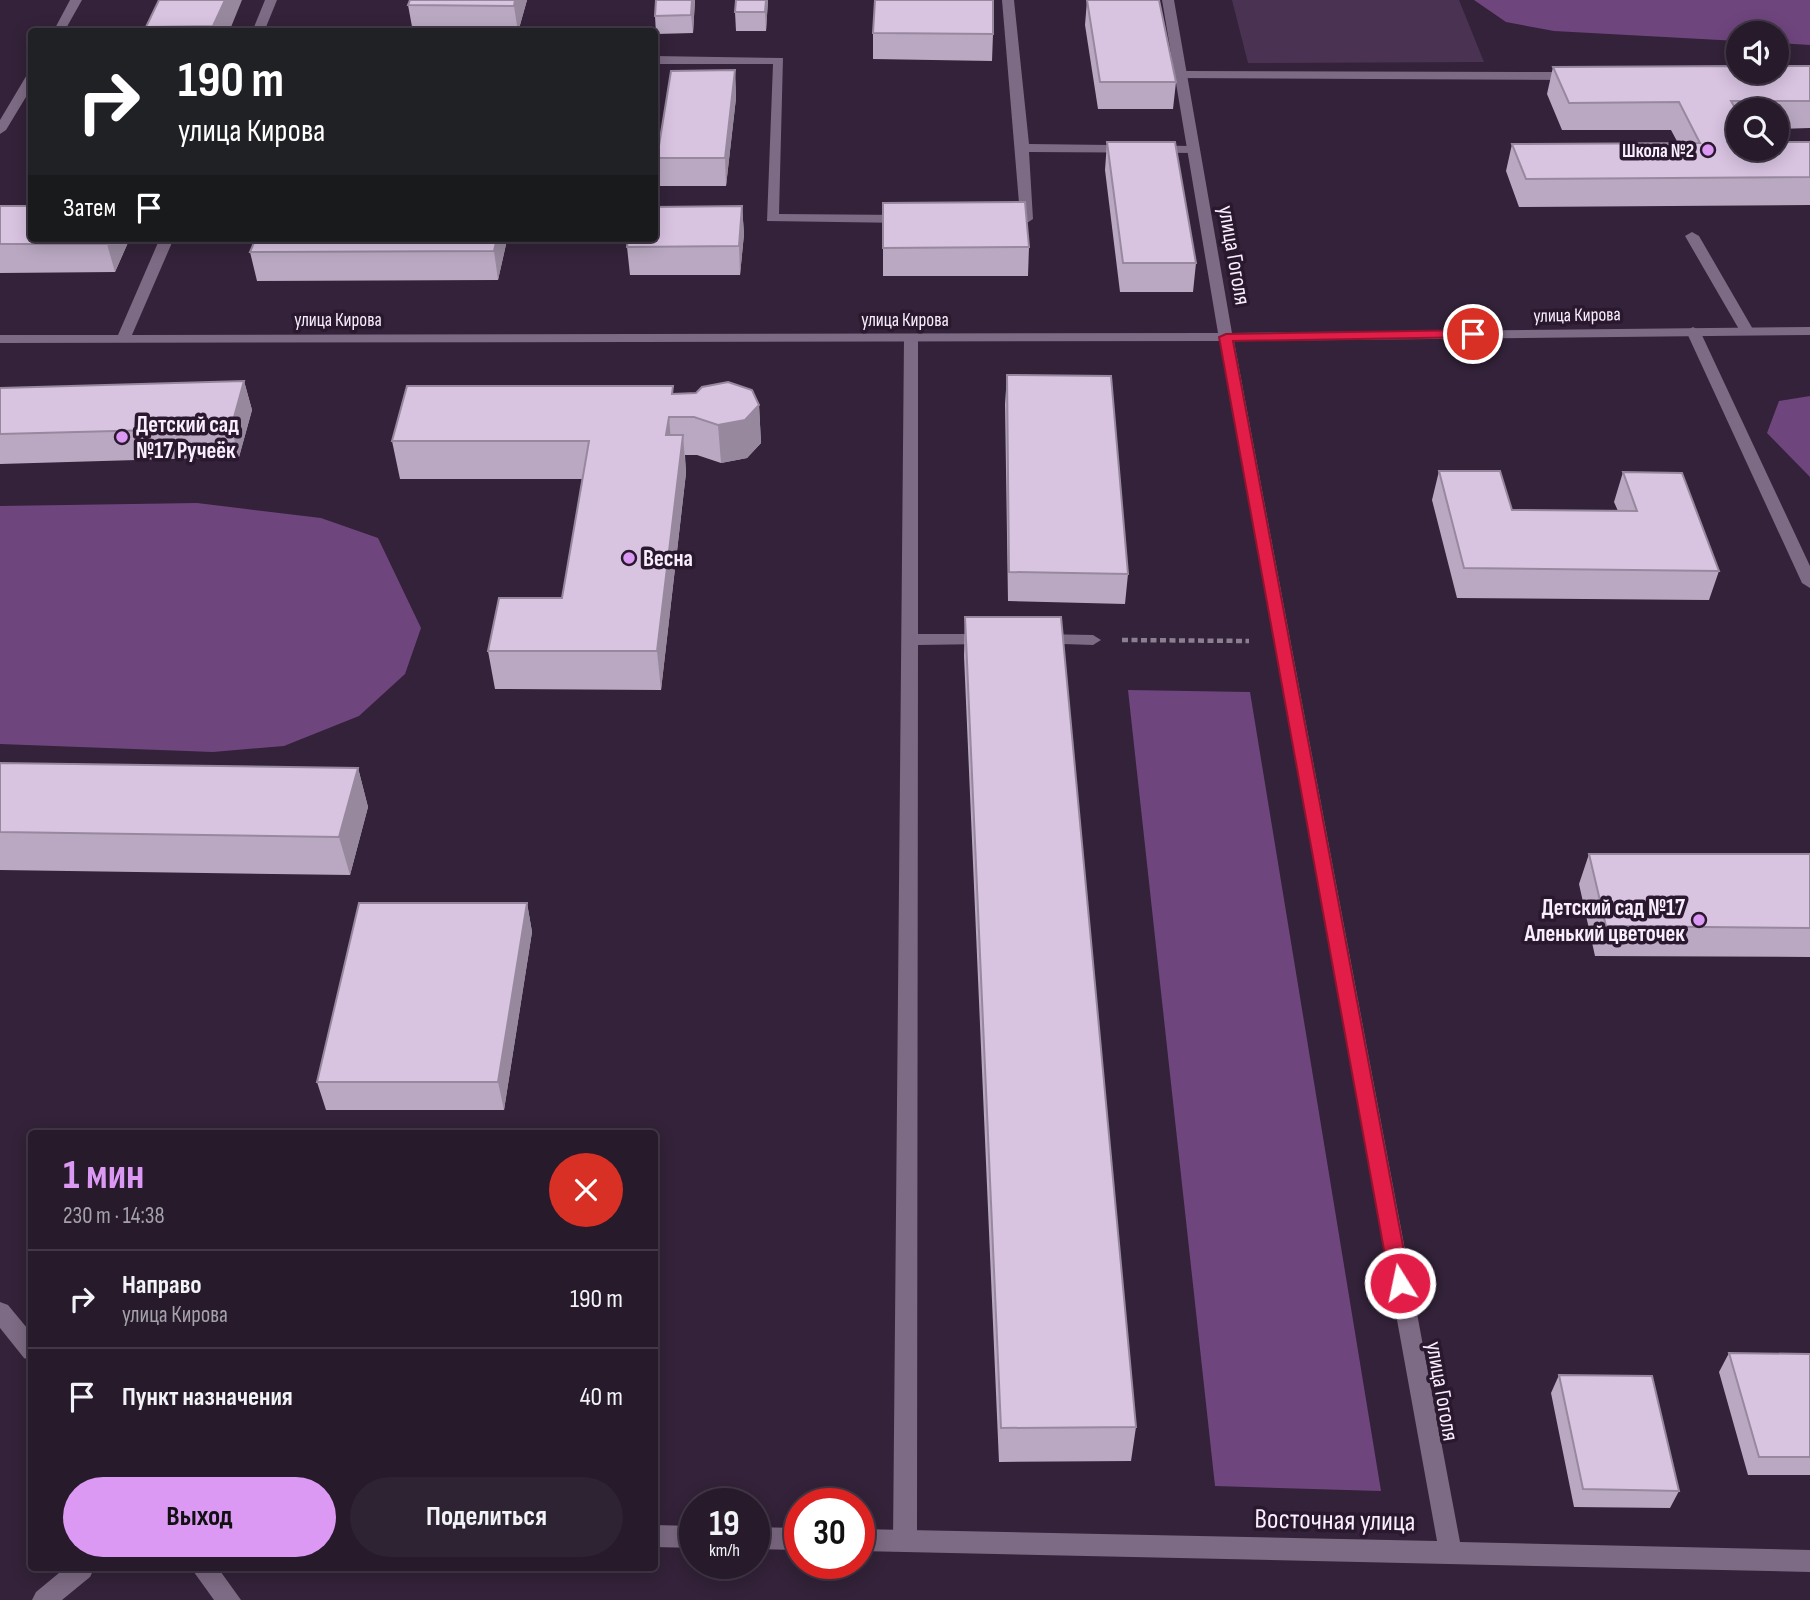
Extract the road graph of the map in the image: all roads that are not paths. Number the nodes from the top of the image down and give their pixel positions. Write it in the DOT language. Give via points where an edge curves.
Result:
graph roads {
  1 [pos="76,0"];
  2 [pos="271,0"];
  3 [pos="1008,0"];
  4 [pos="1168,0"];
  5 [pos="60,28"];
  6 [pos="260,28"];
  7 [pos="658,60"];
  8 [pos="1181,75"];
  9 [pos="1586,76"];
  10 [pos="28,83"];
  11 [pos="0,130"];
  12 [pos="1023,148"];
  13 [pos="1194,150"];
  14 [pos="920,219"];
  15 [pos="987,219"];
  16 [pos="1692,236"];
  17 [pos="165,242"];
  18 [pos="1693,331"];
  19 [pos="1747,331"];
  20 [pos="1810,331"];
  21 [pos="1226,337"];
  22 [pos="911,338"];
  23 [pos="0,339"];
  24 [pos="124,339"];
  25 [pos="1810,583"];
  26 [pos="1000,639"];
  27 [pos="1027,639"];
  28 [pos="909,640"];
  29 [pos="1093,640"];
  30 [pos="0,1311"];
  31 [pos="28,1346"];
  32 [pos="658,1536"];
  33 [pos="679,1537"];
  34 [pos="875,1540"];
  35 [pos="905,1541"];
  36 [pos="1450,1551"];
  37 [pos="1810,1561"];
  38 [pos="80,1571"];
  39 [pos="205,1571"];
  40 [pos="44,1600"];
  41 [pos="229,1600"];
  1 -- 5 [label="street"];
  2 -- 6 [label="street"];
  3 -- 12 [label="street"];
  4 -- 8 [label="street, улица Гоголя"];
  7 -- 14 [label="street" via="779,60 772,218"];
  8 -- 9 [label="street"];
  8 -- 13 [label="street, улица Гоголя"];
  10 -- 11 [label="street"];
  12 -- 13 [label="street"];
  12 -- 15 [label="street" via="1027,219"];
  13 -- 21 [label="street, улица Гоголя"];
  16 -- 19 [label="street"];
  17 -- 24 [label="street"];
  18 -- 19 [label="street, улица Кирова"];
  18 -- 21 [label="street, улица Кирова"];
  18 -- 25 [label="street"];
  19 -- 20 [label="street, улица Кирова"];
  21 -- 22 [label="street, улица Кирова"];
  21 -- 36 [label="street, улица Гоголя"];
  22 -- 24 [label="street, улица Кирова"];
  22 -- 28 [label="street"];
  23 -- 24 [label="street, улица Кирова"];
  26 -- 28 [label="street"];
  27 -- 29 [label="street"];
  28 -- 35 [label="street"];
  30 -- 31 [label="street"];
  32 -- 33 [label="street"];
  34 -- 35 [label="street, Восточная улица"];
  35 -- 36 [label="street, Восточная улица"];
  36 -- 37 [label="street, Восточная улица"];
  38 -- 40 [label="street"];
  39 -- 41 [label="street"];
}
